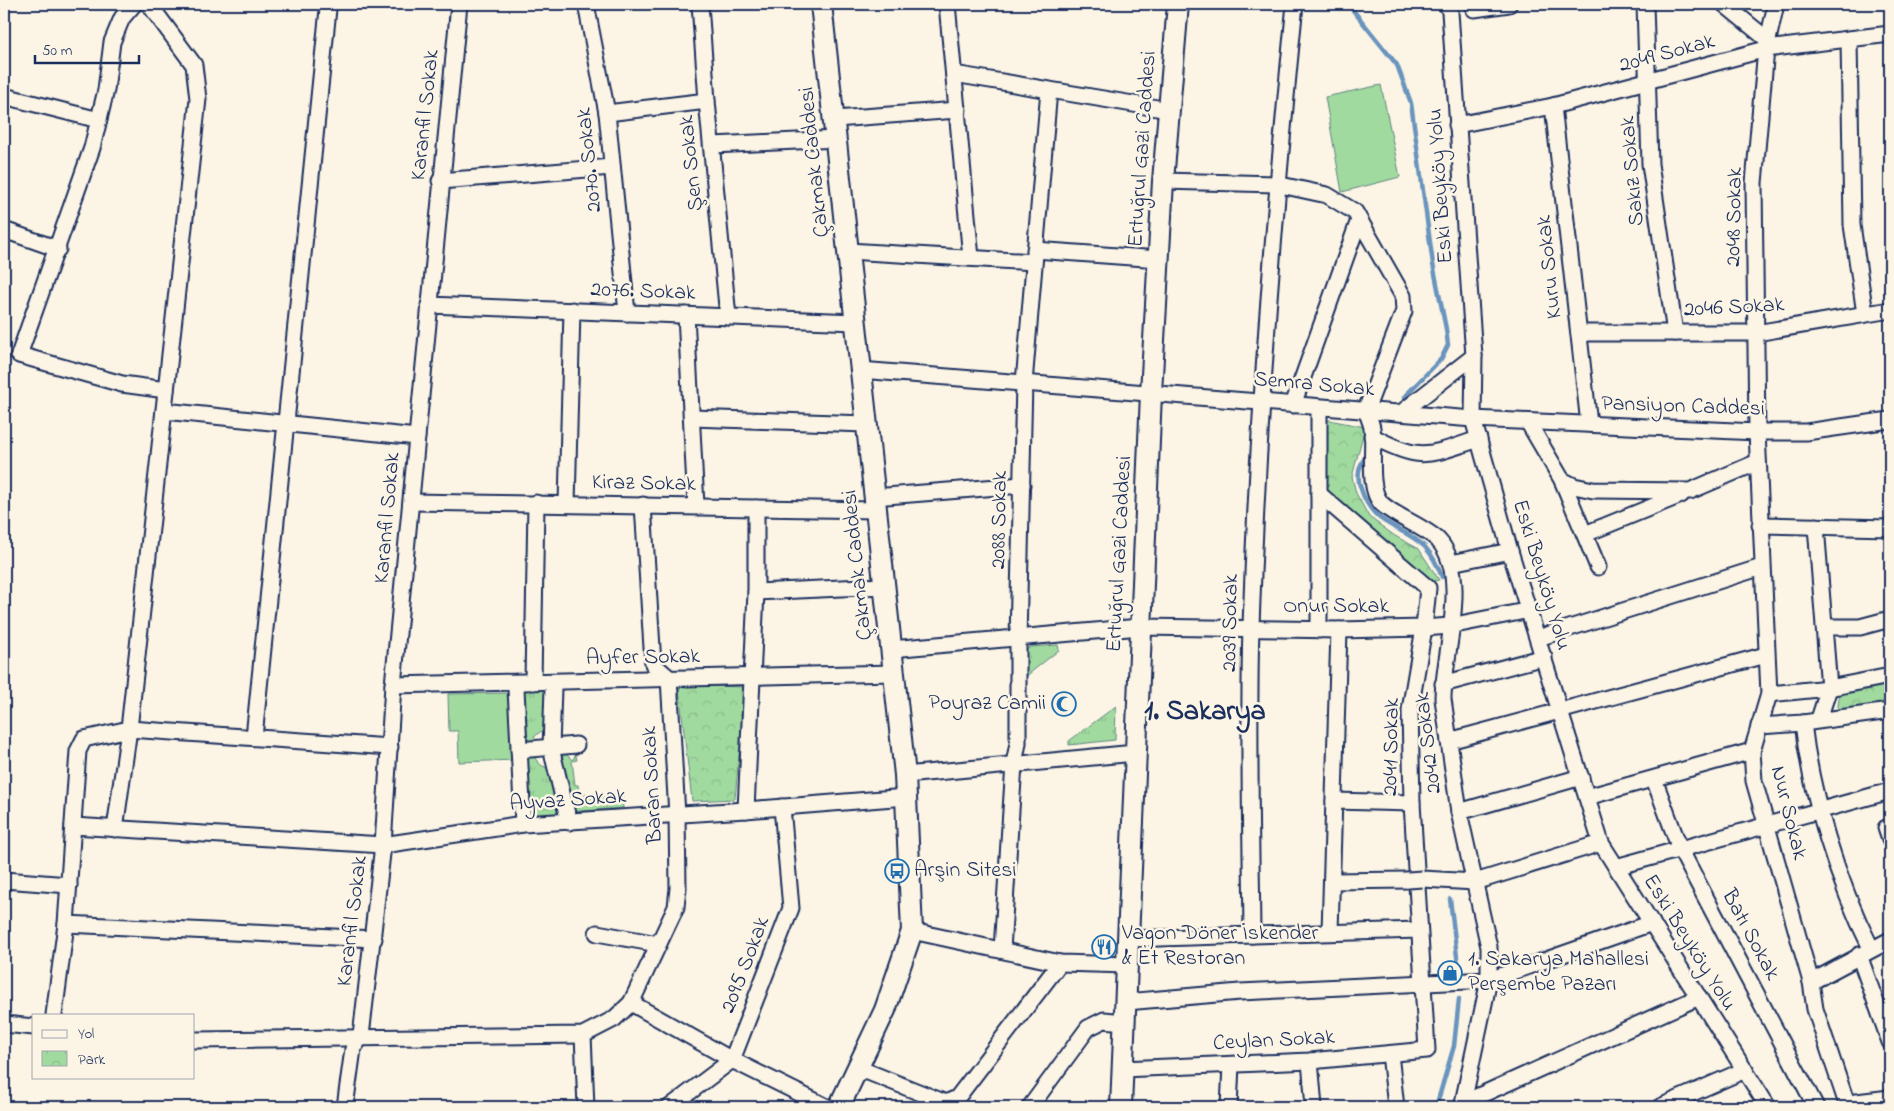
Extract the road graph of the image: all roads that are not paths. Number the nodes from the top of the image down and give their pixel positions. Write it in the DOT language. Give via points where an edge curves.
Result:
graph roads {
  1 [pos="134,4"];
  2 [pos="149,4"];
  3 [pos="324,4"];
  4 [pos="459,4"];
  5 [pos="586,4"];
  6 [pos="700,4"];
  7 [pos="821,4"];
  8 [pos="947,4"];
  9 [pos="1178,4"];
  10 [pos="1295,4"];
  11 [pos="1509,4"];
  12 [pos="1644,4"];
  13 [pos="1724,4"];
  14 [pos="1776,4"];
  15 [pos="1476,6"];
  16 [pos="1449,8"];
  17 [pos="1890,34"];
  18 [pos="1849,39"];
  19 [pos="1767,45"];
  20 [pos="954,74"];
  21 [pos="1648,81"];
  22 [pos="1049,90"];
  23 [pos="4,96"];
  24 [pos="707,101"];
  25 [pos="1553,106"];
  26 [pos="958,110"];
  27 [pos="1169,110"];
  28 [pos="607,113"];
  29 [pos="99,120"];
  30 [pos="1457,125"];
  31 [pos="836,129"];
  32 [pos="712,145"];
  33 [pos="612,167"];
  34 [pos="440,181"];
  35 [pos="1164,181"];
  36 [pos="1276,184"];
  37 [pos="1359,220"];
  38 [pos="4,230"];
  39 [pos="58,249"];
  40 [pos="848,251"];
  41 [pos="1035,256"];
  42 [pos="970,258"];
  43 [pos="1159,259"];
  44 [pos="429,305"];
  45 [pos="572,310"];
  46 [pos="1890,310"];
  47 [pos="627,313"];
  48 [pos="1865,314"];
  49 [pos="686,315"];
  50 [pos="728,317"];
  51 [pos="855,322"];
  52 [pos="1579,332"];
  53 [pos="1675,333"];
  54 [pos="1756,333"];
  55 [pos="1474,356"];
  56 [pos="860,370"];
  57 [pos="1024,383"];
  58 [pos="166,390"];
  59 [pos="1151,393"];
  60 [pos="1261,402"];
  61 [pos="1293,405"];
  62 [pos="1319,407"];
  63 [pos="1366,410"];
  64 [pos="164,411"];
  65 [pos="1401,413"];
  66 [pos="692,418"];
  67 [pos="1473,419"];
  68 [pos="1890,420"];
  69 [pos="1528,422"];
  70 [pos="286,424"];
  71 [pos="866,424"];
  72 [pos="1589,424"];
  73 [pos="1757,432"];
  74 [pos="1372,436"];
  75 [pos="416,437"];
  76 [pos="1479,439"];
  77 [pos="1758,462"];
  78 [pos="1562,480"];
  79 [pos="1022,485"];
  80 [pos="1690,491"];
  81 [pos="1319,494"];
  82 [pos="411,502"];
  83 [pos="536,503"];
  84 [pos="875,503"];
  85 [pos="567,504"];
  86 [pos="643,505"];
  87 [pos="696,506"];
  88 [pos="756,508"];
  89 [pos="1760,525"];
  90 [pos="1816,526"];
  91 [pos="1890,528"];
  92 [pos="1585,534"];
  93 [pos="1510,551"];
  94 [pos="1451,563"];
  95 [pos="1598,567"];
  96 [pos="1762,567"];
  97 [pos="884,586"];
  98 [pos="756,592"];
  99 [pos="1530,610"];
  100 [pos="1890,619"];
  101 [pos="1450,626"];
  102 [pos="1824,627"];
  103 [pos="1140,628"];
  104 [pos="1251,628"];
  105 [pos="1424,628"];
  106 [pos="1319,630"];
  107 [pos="1338,630"];
  108 [pos="1538,638"];
  109 [pos="1018,639"];
  110 [pos="891,649"];
  111 [pos="1766,655"];
  112 [pos="1544,656"];
  113 [pos="894,673"];
  114 [pos="752,676"];
  115 [pos="1890,676"];
  116 [pos="670,678"];
  117 [pos="533,682"];
  118 [pos="1443,684"];
  119 [pos="393,685"];
  120 [pos="553,688"];
  121 [pos="1829,688"];
  122 [pos="516,689"];
  123 [pos="1769,694"];
  124 [pos="1560,709"];
  125 [pos="1890,710"];
  126 [pos="1819,719"];
  127 [pos="1803,723"];
  128 [pos="1759,726"];
  129 [pos="129,729"];
  130 [pos="254,738"];
  131 [pos="1449,740"];
  132 [pos="576,745"];
  133 [pos="390,747"];
  134 [pos="551,748"];
  135 [pos="519,750"];
  136 [pos="1752,751"];
  137 [pos="1135,753"];
  138 [pos="1014,764"];
  139 [pos="905,775"];
  140 [pos="1581,777"];
  141 [pos="1654,779"];
  142 [pos="1890,791"];
  143 [pos="906,797"];
  144 [pos="1588,797"];
  145 [pos="1334,801"];
  146 [pos="1412,803"];
  147 [pos="782,807"];
  148 [pos="746,810"];
  149 [pos="1821,810"];
  150 [pos="1459,812"];
  151 [pos="677,815"];
  152 [pos="569,822"];
  153 [pos="522,824"];
  154 [pos="1768,825"];
  155 [pos="73,826"];
  156 [pos="115,829"];
  157 [pos="1601,843"];
  158 [pos="383,845"];
  159 [pos="1680,849"];
  160 [pos="1616,867"];
  161 [pos="4,880"];
  162 [pos="1332,881"];
  163 [pos="1475,882"];
  164 [pos="69,885"];
  165 [pos="1652,923"];
  166 [pos="66,924"];
  167 [pos="1419,930"];
  168 [pos="912,931"];
  169 [pos="1330,932"];
  170 [pos="597,933"];
  171 [pos="1252,935"];
  172 [pos="1128,938"];
  173 [pos="374,939"];
  174 [pos="1890,940"];
  175 [pos="658,944"];
  176 [pos="1002,950"];
  177 [pos="1865,952"];
  178 [pos="1060,963"];
  179 [pos="1127,965"];
  180 [pos="1488,980"];
  181 [pos="1811,982"];
  182 [pos="1423,984"];
  183 [pos="1699,997"];
  184 [pos="1126,1002"];
  185 [pos="631,1003"];
  186 [pos="54,1014"];
  187 [pos="1124,1022"];
  188 [pos="4,1024"];
  189 [pos="32,1027"];
  190 [pos="583,1035"];
  191 [pos="361,1036"];
  192 [pos="195,1040"];
  193 [pos="1890,1042"];
  194 [pos="1427,1050"];
  195 [pos="1390,1054"];
  196 [pos="732,1060"];
  197 [pos="1310,1061"];
  198 [pos="1231,1065"];
  199 [pos="858,1068"];
  200 [pos="1122,1069"];
  201 [pos="1745,1070"];
  202 [pos="1890,1098"];
  203 [pos="1848,1105"];
  204 [pos="345,1107"];
  205 [pos="586,1107"];
  206 [pos="670,1107"];
  207 [pos="827,1107"];
  208 [pos="839,1107"];
  209 [pos="1030,1107"];
  210 [pos="1121,1107"];
  211 [pos="1229,1107"];
  212 [pos="1314,1107"];
  213 [pos="1396,1107"];
  214 [pos="1660,1107"];
  215 [pos="1768,1107"];
  216 [pos="1816,1107"];
  1 -- 29 [label="street" via="122,18 112,42"];
  2 -- 58 [label="street" via="194,65 198,99"];
  3 -- 70 [label="street" via="328,9"];
  4 -- 34 [label="street, Karanfil Sokak"];
  5 -- 28 [label="street, 2070. Sokak"];
  6 -- 24 [label="street, Şen Sokak"];
  7 -- 31 [label="main road, Çakmak Caddesi"];
  8 -- 20 [label="street"];
  9 -- 27 [label="main road, Ertuğrul Gazi Caddesi"];
  10 -- 36 [label="street, 2039 Sokak"];
  11 -- 15 [label="street"];
  12 -- 21 [label="street, Sakız Sokak"];
  13 -- 19 [label="street"];
  14 -- 19 [label="street, 2048 Sokak"];
  15 -- 16 [label="street"];
  16 -- 30 [label="street, Eski Beyköy Yolu"];
  17 -- 18 [label="street, 2049 Sokak"];
  18 -- 19 [label="street, 2049 Sokak"];
  18 -- 48 [label="street" via="1852,225"];
  19 -- 21 [label="street, 2049 Sokak"];
  19 -- 54 [label="street, 2048 Sokak" via="1754,183"];
  20 -- 22 [label="street"];
  20 -- 26 [label="street"];
  21 -- 25 [label="street, 2049 Sokak"];
  21 -- 53 [label="street, Sakız Sokak" via="1650,164"];
  22 -- 27 [label="street"];
  22 -- 41 [label="street, 2088 Sokak"];
  23 -- 29 [label="street"];
  24 -- 28 [label="street"];
  24 -- 32 [label="street, Şen Sokak"];
  25 -- 30 [label="street, 2049 Sokak"];
  25 -- 52 [label="street, Kuru Sokak"];
  26 -- 31 [label="street"];
  26 -- 42 [label="street"];
  27 -- 35 [label="main road, Ertuğrul Gazi Caddesi"];
  28 -- 33 [label="street, 2070. Sokak"];
  29 -- 39 [label="street"];
  30 -- 55 [label="street, Eski Beyköy Yolu"];
  31 -- 32 [label="street"];
  31 -- 40 [label="main road, Çakmak Caddesi"];
  32 -- 50 [label="street, Şen Sokak"];
  33 -- 34 [label="street"];
  33 -- 47 [label="street, 2070. Sokak"];
  34 -- 44 [label="street, Karanfil Sokak"];
  35 -- 36 [label="street"];
  35 -- 43 [label="main road, Ertuğrul Gazi Caddesi"];
  36 -- 37 [label="street" via="1327,195 1355,212"];
  36 -- 60 [label="street, 2039 Sokak"];
  37 -- 61 [label="street"];
  37 -- 63 [label="street" via="1403,296 1404,311"];
  38 -- 39 [label="street"];
  39 -- 58 [label="street" via="19,355 122,384"];
  40 -- 42 [label="street"];
  40 -- 51 [label="main road, Çakmak Caddesi"];
  41 -- 42 [label="street"];
  41 -- 43 [label="street"];
  41 -- 57 [label="street, 2088 Sokak"];
  43 -- 59 [label="main road, Ertuğrul Gazi Caddesi"];
  44 -- 45 [label="street, 2076. Sokak"];
  44 -- 75 [label="street, Karanfil Sokak"];
  45 -- 47 [label="street, 2076. Sokak"];
  45 -- 85 [label="street"];
  46 -- 48 [label="street, 2046 Sokak"];
  47 -- 49 [label="street, 2076. Sokak"];
  48 -- 54 [label="street, 2046 Sokak"];
  49 -- 50 [label="street, 2076. Sokak"];
  49 -- 66 [label="street"];
  50 -- 51 [label="street, 2076. Sokak"];
  51 -- 56 [label="main road, Çakmak Caddesi"];
  52 -- 53 [label="street, 2046 Sokak"];
  52 -- 72 [label="street, Kuru Sokak"];
  53 -- 54 [label="street, 2046 Sokak"];
  54 -- 73 [label="street, 2048 Sokak"];
  55 -- 65 [label="street"];
  55 -- 67 [label="street, Eski Beyköy Yolu"];
  56 -- 57 [label="street, Semra Sokak"];
  56 -- 71 [label="main road, Çakmak Caddesi"];
  57 -- 59 [label="street, Semra Sokak"];
  57 -- 79 [label="street, 2088 Sokak"];
  58 -- 64 [label="street"];
  59 -- 60 [label="street, Semra Sokak"];
  59 -- 103 [label="main road, Ertuğrul Gazi Caddesi"];
  60 -- 61 [label="street, Semra Sokak"];
  60 -- 104 [label="street, 2039 Sokak"];
  61 -- 62 [label="street, Semra Sokak"];
  62 -- 63 [label="street, Semra Sokak"];
  62 -- 81 [label="street"];
  63 -- 65 [label="street, Semra Sokak"];
  63 -- 74 [label="street, 2042 Sokak"];
  64 -- 70 [label="street"];
  64 -- 129 [label="street"];
  65 -- 67 [label="street, Semra Sokak"];
  66 -- 71 [label="street"];
  66 -- 87 [label="street"];
  67 -- 69 [label="street, Pansiyon Caddesi"];
  67 -- 76 [label="street, Eski Beyköy Yolu"];
  68 -- 73 [label="street, Pansiyon Caddesi" via="1806,432"];
  69 -- 72 [label="street, Pansiyon Caddesi"];
  69 -- 78 [label="street"];
  70 -- 75 [label="street"];
  70 -- 130 [label="street"];
  71 -- 84 [label="main road, Çakmak Caddesi"];
  72 -- 73 [label="street, Pansiyon Caddesi"];
  73 -- 77 [label="street, Nur Sokak"];
  74 -- 76 [label="street" via="1397,450 1423,455"];
  74 -- 94 [label="street, 2042 Sokak" via="1372,477 1380,502 1438,541"];
  75 -- 82 [label="street, Karanfil Sokak"];
  76 -- 93 [label="street, Eski Beyköy Yolu"];
  77 -- 80 [label="street"];
  77 -- 89 [label="street, Nur Sokak"];
  78 -- 80 [label="street" via="1593,490"];
  78 -- 92 [label="street"];
  79 -- 84 [label="street, Kiraz Sokak"];
  79 -- 109 [label="street, 2088 Sokak"];
  80 -- 92 [label="street"];
  81 -- 105 [label="street, 2041 Sokak" via="1428,588"];
  81 -- 106 [label="street"];
  82 -- 83 [label="street, Kiraz Sokak"];
  82 -- 119 [label="street, Karanfil Sokak"];
  83 -- 85 [label="street, Kiraz Sokak"];
  83 -- 117 [label="street"];
  84 -- 88 [label="street, Kiraz Sokak"];
  84 -- 97 [label="main road, Çakmak Caddesi"];
  85 -- 86 [label="street, Kiraz Sokak"];
  86 -- 87 [label="street, Kiraz Sokak"];
  86 -- 116 [label="street" via="653,664"];
  87 -- 88 [label="street, Kiraz Sokak"];
  88 -- 98 [label="street"];
  89 -- 90 [label="street"];
  89 -- 96 [label="street, Nur Sokak"];
  90 -- 91 [label="street"];
  90 -- 102 [label="street"];
  92 -- 95 [label="street"];
  93 -- 94 [label="street"];
  93 -- 99 [label="street, Eski Beyköy Yolu"];
  94 -- 101 [label="street, 2042 Sokak" via="1454,603"];
  96 -- 108 [label="street"];
  96 -- 111 [label="street, Nur Sokak"];
  97 -- 98 [label="street"];
  97 -- 110 [label="main road, Çakmak Caddesi"];
  98 -- 114 [label="street"];
  99 -- 101 [label="street, Onur Sokak"];
  99 -- 108 [label="street, Eski Beyköy Yolu"];
  100 -- 102 [label="street" via="1860,627"];
  101 -- 105 [label="street, Onur Sokak"];
  101 -- 118 [label="street, 2042 Sokak"];
  102 -- 121 [label="street"];
  103 -- 104 [label="street, Onur Sokak"];
  103 -- 109 [label="street, Onur Sokak"];
  103 -- 137 [label="main road, Ertuğrul Gazi Caddesi"];
  104 -- 106 [label="street, Onur Sokak"];
  104 -- 171 [label="street, 2039 Sokak"];
  105 -- 107 [label="street, Onur Sokak"];
  105 -- 146 [label="street, 2041 Sokak" via="1410,710"];
  106 -- 107 [label="street, Onur Sokak"];
  107 -- 145 [label="street"];
  108 -- 112 [label="street, Eski Beyköy Yolu"];
  109 -- 110 [label="street, Onur Sokak"];
  109 -- 138 [label="street, 2088 Sokak" via="1018,743"];
  110 -- 113 [label="main road, Çakmak Caddesi"];
  111 -- 123 [label="street, Nur Sokak"];
  111 -- 124 [label="street"];
  112 -- 118 [label="street"];
  112 -- 124 [label="street, Eski Beyköy Yolu"];
  113 -- 114 [label="street, Ayfer Sokak"];
  113 -- 139 [label="main road, Çakmak Caddesi"];
  114 -- 116 [label="street, Ayfer Sokak"];
  114 -- 148 [label="street"];
  115 -- 121 [label="street"];
  116 -- 117 [label="street, Ayfer Sokak"];
  116 -- 151 [label="street, Baran Sokak"];
  117 -- 119 [label="street, Ayfer Sokak"];
  118 -- 131 [label="street, 2042 Sokak"];
  119 -- 133 [label="street, Karanfil Sokak"];
  120 -- 134 [label="street"];
  121 -- 123 [label="street"];
  121 -- 126 [label="street"];
  122 -- 135 [label="street"];
  123 -- 128 [label="street, Nur Sokak"];
  124 -- 131 [label="street"];
  124 -- 140 [label="street, Eski Beyköy Yolu"];
  125 -- 126 [label="street"];
  126 -- 127 [label="street"];
  127 -- 128 [label="street"];
  127 -- 149 [label="street"];
  128 -- 136 [label="street, Nur Sokak"];
  129 -- 130 [label="street"];
  129 -- 155 [label="street" via="84,739 78,751"];
  129 -- 156 [label="street"];
  130 -- 133 [label="street"];
  131 -- 150 [label="street, 2042 Sokak"];
  132 -- 134 [label="street"];
  133 -- 158 [label="street, Karanfil Sokak"];
  134 -- 135 [label="street"];
  134 -- 152 [label="street"];
  135 -- 153 [label="street"];
  136 -- 141 [label="street"];
  136 -- 154 [label="street, Nur Sokak" via="1754,781"];
  137 -- 138 [label="street"];
  137 -- 172 [label="main road, Ertuğrul Gazi Caddesi"];
  138 -- 139 [label="street"];
  138 -- 176 [label="street, 2088 Sokak"];
  139 -- 143 [label="main road, Çakmak Caddesi"];
  140 -- 144 [label="street, Eski Beyköy Yolu"];
  140 -- 150 [label="street"];
  141 -- 144 [label="street"];
  141 -- 159 [label="street, Batı Sokak"];
  142 -- 149 [label="street"];
  143 -- 147 [label="street, Ayvaz Sokak"];
  143 -- 168 [label="main road, Çakmak Caddesi"];
  144 -- 157 [label="street, Eski Beyköy Yolu"];
  145 -- 146 [label="street"];
  145 -- 162 [label="street"];
  146 -- 167 [label="street, 2041 Sokak"];
  147 -- 148 [label="street, Ayvaz Sokak"];
  147 -- 196 [label="street, 2095 Sokak" via="791,908"];
  148 -- 151 [label="street, Ayvaz Sokak"];
  149 -- 154 [label="street"];
  149 -- 177 [label="street"];
  150 -- 163 [label="street, 2042 Sokak"];
  151 -- 152 [label="street, Ayvaz Sokak"];
  151 -- 175 [label="street, Baran Sokak" via="676,907"];
  152 -- 153 [label="street, Ayvaz Sokak"];
  153 -- 158 [label="street, Ayvaz Sokak"];
  154 -- 159 [label="street"];
  154 -- 181 [label="street, Nur Sokak"];
  155 -- 156 [label="street, Ayvaz Sokak"];
  155 -- 164 [label="street"];
  156 -- 158 [label="street, Ayvaz Sokak"];
  157 -- 160 [label="street, Eski Beyköy Yolu"];
  157 -- 163 [label="street"];
  158 -- 173 [label="street, Karanfil Sokak"];
  159 -- 160 [label="street"];
  159 -- 216 [label="street, Batı Sokak"];
  160 -- 165 [label="street, Eski Beyköy Yolu"];
  161 -- 164 [label="street"];
  162 -- 163 [label="street"];
  162 -- 169 [label="street"];
  163 -- 180 [label="street, 2042 Sokak" via="1489,947"];
  164 -- 166 [label="street"];
  165 -- 180 [label="street"];
  165 -- 183 [label="street, Eski Beyköy Yolu"];
  166 -- 173 [label="street"];
  166 -- 186 [label="street"];
  167 -- 169 [label="street"];
  167 -- 182 [label="street, 2041 Sokak"];
  168 -- 176 [label="street"];
  168 -- 199 [label="main road, Çakmak Caddesi" via="885,1010"];
  169 -- 171 [label="street"];
  170 -- 175 [label="street"];
  171 -- 172 [label="street"];
  172 -- 179 [label="main road, Ertuğrul Gazi Caddesi"];
  173 -- 191 [label="street, Karanfil Sokak"];
  174 -- 177 [label="street"];
  175 -- 185 [label="street, Baran Sokak"];
  176 -- 178 [label="street"];
  177 -- 181 [label="street"];
  177 -- 193 [label="street"];
  178 -- 179 [label="street"];
  178 -- 199 [label="street" via="957,1098 946,1102"];
  179 -- 184 [label="main road, Ertuğrul Gazi Caddesi"];
  180 -- 182 [label="street"];
  180 -- 183 [label="street, 2042 Sokak" via="1463,1103"];
  181 -- 203 [label="street, Nur Sokak" via="1815,1009"];
  182 -- 184 [label="street" via="1240,992"];
  182 -- 194 [label="street, 2041 Sokak"];
  183 -- 201 [label="street, Eski Beyköy Yolu"];
  184 -- 187 [label="main road, Ertuğrul Gazi Caddesi"];
  185 -- 190 [label="street, Baran Sokak" via="614,1019"];
  185 -- 196 [label="street"];
  187 -- 200 [label="main road, Ertuğrul Gazi Caddesi"];
  187 -- 209 [label="street" via="1104,1020 1088,1028"];
  188 -- 189 [label="street"];
  190 -- 191 [label="street"];
  190 -- 205 [label="street"];
  191 -- 192 [label="street"];
  191 -- 204 [label="street, Karanfil Sokak" via="353,1049"];
  194 -- 195 [label="street, Ceylan Sokak"];
  195 -- 197 [label="street, Ceylan Sokak"];
  195 -- 213 [label="street"];
  196 -- 206 [label="street"];
  196 -- 207 [label="street"];
  197 -- 198 [label="street, Ceylan Sokak"];
  197 -- 212 [label="street"];
  198 -- 200 [label="street, Ceylan Sokak"];
  198 -- 211 [label="street"];
  199 -- 208 [label="main road, Çakmak Caddesi"];
  200 -- 210 [label="main road, Ertuğrul Gazi Caddesi"];
  201 -- 214 [label="street"];
  201 -- 215 [label="street, Eski Beyköy Yolu"];
  202 -- 203 [label="street"];
}
